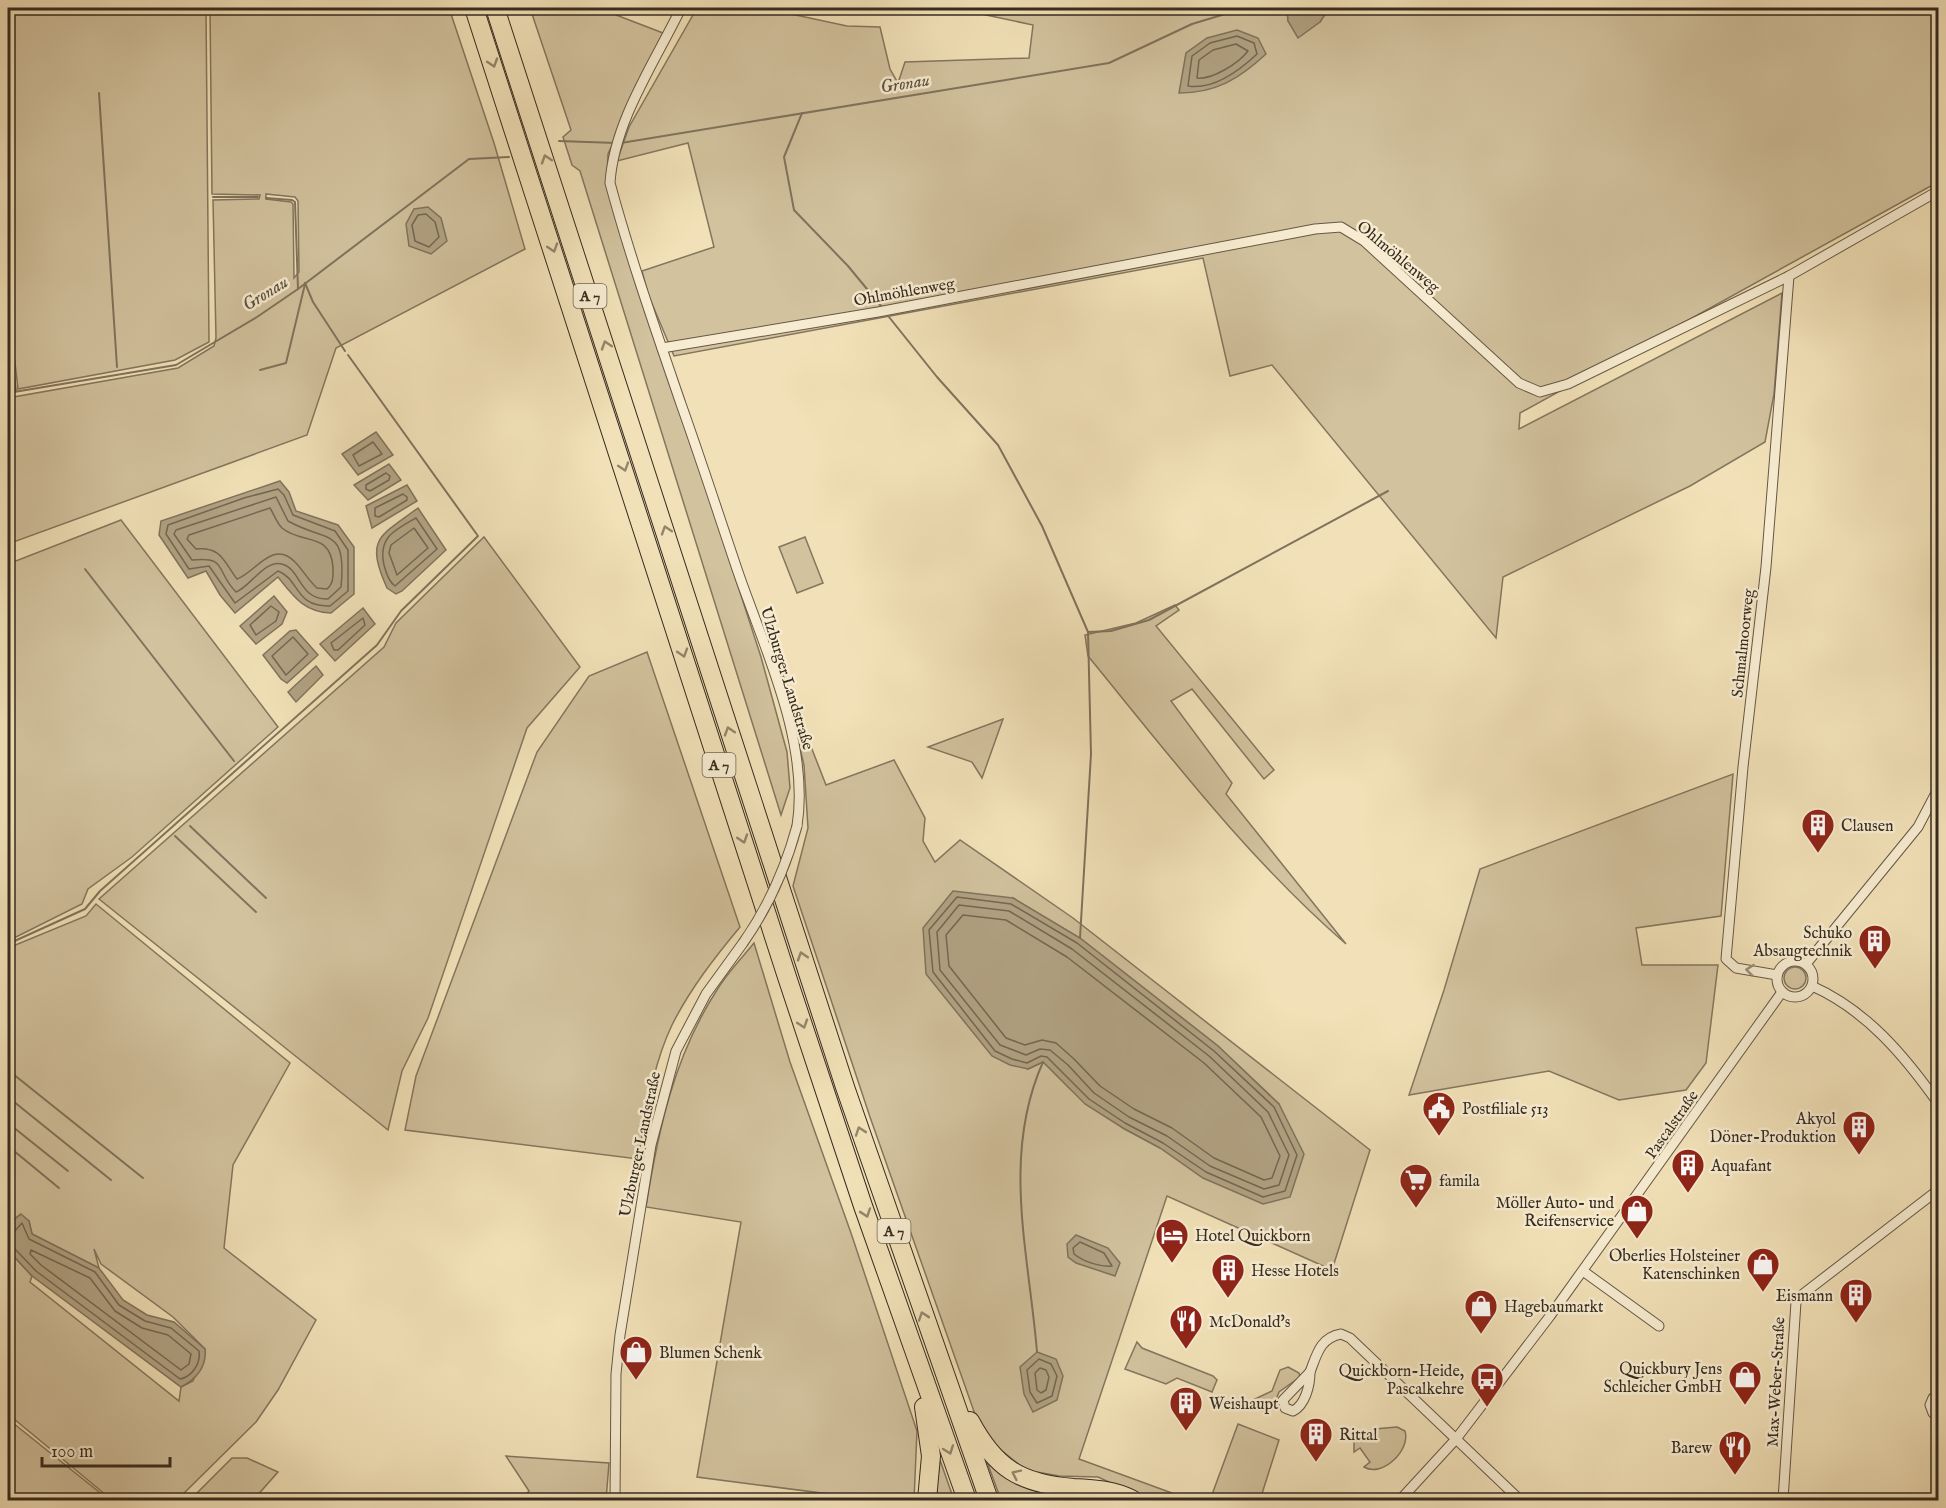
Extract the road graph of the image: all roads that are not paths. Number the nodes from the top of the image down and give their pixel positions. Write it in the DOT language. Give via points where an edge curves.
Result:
graph roads {
  1 [pos="474,8"];
  2 [pos="495,8"];
  3 [pos="681,8"];
  4 [pos="1938,191"];
  5 [pos="1789,276"];
  6 [pos="662,348"];
  7 [pos="1938,789"];
  8 [pos="1806,964"];
  9 [pos="1777,975"];
  10 [pos="1812,986"];
  11 [pos="1782,992"];
  12 [pos="1938,1103"];
  13 [pos="1938,1190"];
  14 [pos="1583,1271"];
  15 [pos="1659,1326"];
  16 [pos="915,1355"];
  17 [pos="942,1371"];
  18 [pos="1310,1372"];
  19 [pos="1938,1395"];
  20 [pos="1938,1416"];
  21 [pos="1456,1439"];
  22 [pos="615,1500"];
  23 [pos="927,1500"];
  24 [pos="968,1500"];
  25 [pos="989,1500"];
  26 [pos="1133,1500"];
  27 [pos="1400,1500"];
  28 [pos="1520,1500"];
  29 [pos="1783,1500"];
  1 -- 16 [label="highway, A 7, one-way" via="784,966"];
  17 -- 2 [label="highway, A 7, one-way" via="845,1087"];
  3 -- 6 [label="street, Ulzburger Landstraße" via="621,131 612,156 610,183"];
  4 -- 5 [label="street, Ohlmöhlenweg"];
  5 -- 6 [label="street, Ohlmöhlenweg" via="1568,384 1540,392 1520,383 1364,241 1341,227"];
  9 -- 5 [label="street, Schmalmoorweg, one-way" via="1736,968 1726,959 1766,567"];
  6 -- 22 [label="street, Ulzburger Landstraße, bridge" via="789,723 800,801 797,826 780,881 763,914 706,994 676,1051 651,1145 620,1335"];
  7 -- 8 [label="street" via="1918,827"];
  8 -- 9 [label="street" via="1788,962"];
  8 -- 10 [label="street" via="1813,975"];
  9 -- 11 [label="street"];
  10 -- 11 [label="street" via="1805,994 1792,997"];
  10 -- 12 [label="street" via="1868,1020"];
  11 -- 14 [label="street, Pascalstraße"];
  13 -- 29 [label="street, Max-Weber-Straße" via="1796,1302"];
  14 -- 15 [label="street"];
  14 -- 21 [label="street, Pascalstraße"];
  16 -- 23 [label="highway" via="931,1456"];
  16 -- 24 [label="highway, A 7, one-way"];
  17 -- 25 [label="highway, A 7"];
  26 -- 17 [label="highway, one-way" via="1106,1491 1042,1484 1006,1469 981,1441"];
  18 -- 21 [label="street" via="1321,1344 1341,1334 1350,1338"];
  19 -- 20 [label="street" via="1930,1405"];
  21 -- 27 [label="street, Pascalstraße"];
  21 -- 28 [label="street"];
}
